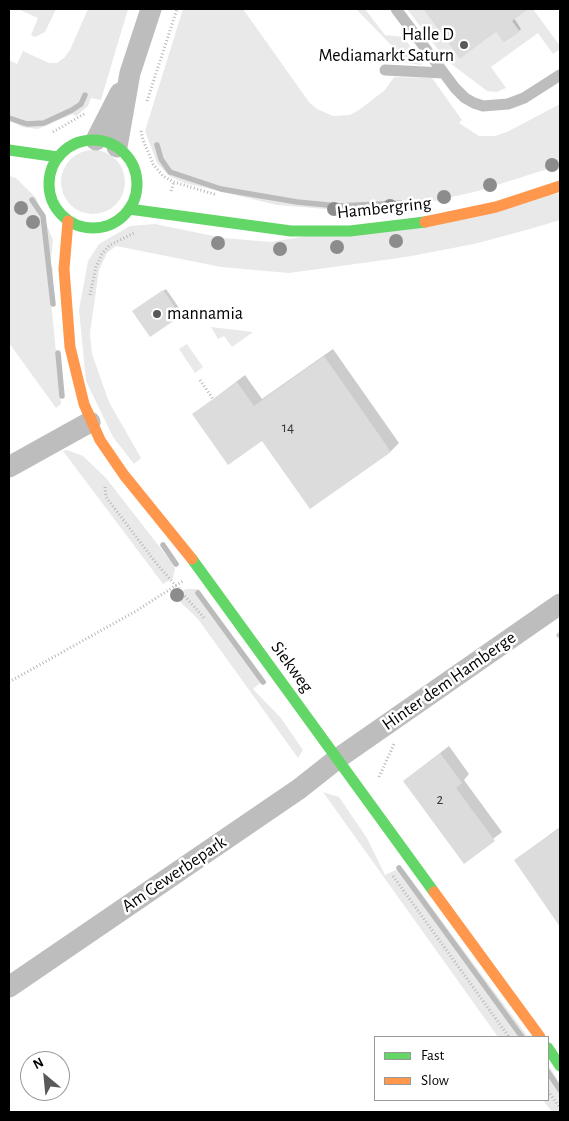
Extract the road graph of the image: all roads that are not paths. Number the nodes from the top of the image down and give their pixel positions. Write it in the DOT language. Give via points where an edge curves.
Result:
graph roads {
  1 [pos="151,9"];
  2 [pos="396,9"];
  3 [pos="384,70"];
  4 [pos="443,72"];
  5 [pos="560,75"];
  6 [pos="125,113"];
  7 [pos="96,140"];
  8 [pos="117,147"];
  9 [pos="9,150"];
  10 [pos="58,157"];
  11 [pos="137,184"];
  12 [pos="560,186"];
  13 [pos="152,192"];
  14 [pos="168,200"];
  15 [pos="129,209"];
  16 [pos="207,218"];
  17 [pos="68,221"];
  18 [pos="92,228"];
  19 [pos="86,243"];
  20 [pos="76,271"];
  21 [pos="67,297"];
  22 [pos="90,422"];
  23 [pos="9,467"];
  24 [pos="560,604"];
  25 [pos="337,758"];
  26 [pos="9,987"];
  27 [pos="539,1036"];
  28 [pos="549,1050"];
  29 [pos="560,1066"];
  1 -- 6 [label="street" via="130,73"];
  2 -- 4 [label="lane"];
  3 -- 4 [label="lane"];
  4 -- 5 [label="lane" via="466,98 483,106 508,104 524,98"];
  6 -- 7 [label="street"];
  6 -- 8 [label="street"];
  7 -- 8 [label="street"];
  7 -- 10 [label="street" via="75,144"];
  8 -- 11 [label="street" via="132,163"];
  9 -- 10 [label="street"];
  10 -- 17 [label="street" via="44,183 54,206"];
  11 -- 13 [label="street"];
  11 -- 15 [label="street"];
  12 -- 16 [label="street, Hambergring" via="496,207 385,228 291,231"];
  14 -- 16 [label="street, Hambergring"];
  15 -- 16 [label="street, Hambergring"];
  15 -- 18 [label="street" via="113,224"];
  17 -- 18 [label="street"];
  17 -- 21 [label="street, Siekweg" via="64,269"];
  18 -- 19 [label="street"];
  20 -- 21 [label="street, Siekweg"];
  21 -- 22 [label="street, Siekweg" via="72,359"];
  22 -- 23 [label="street"];
  22 -- 25 [label="street, Siekweg" via="124,475 200,570"];
  24 -- 25 [label="street, Hinter dem Hamberge"];
  25 -- 26 [label="street, Am Gewerbepark" via="299,789"];
  25 -- 27 [label="street, Siekweg"];
  28 -- 29 [label="street"];
}
